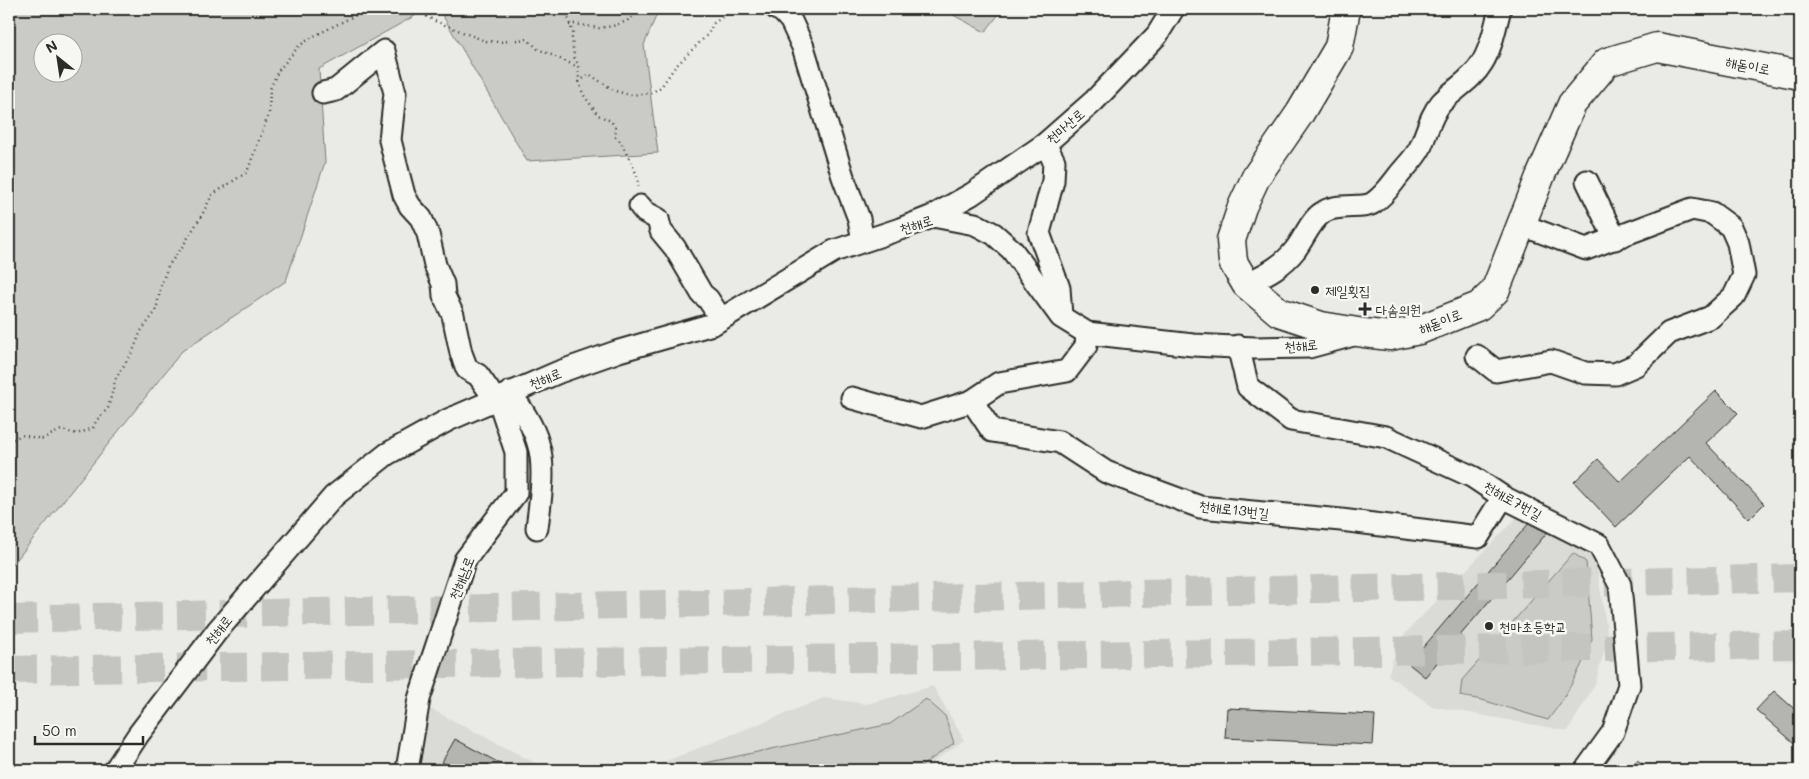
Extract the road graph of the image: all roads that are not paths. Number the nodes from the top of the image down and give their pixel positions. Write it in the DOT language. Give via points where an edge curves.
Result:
graph roads {
  1 [pos="777,9"];
  2 [pos="1173,9"];
  3 [pos="1346,9"];
  4 [pos="1500,9"];
  5 [pos="1800,74"];
  6 [pos="323,93"];
  7 [pos="1045,144"];
  8 [pos="1587,181"];
  9 [pos="640,206"];
  10 [pos="933,216"];
  11 [pos="1522,225"];
  12 [pos="1614,239"];
  13 [pos="864,241"];
  14 [pos="1246,284"];
  15 [pos="1061,317"];
  16 [pos="721,319"];
  17 [pos="1364,333"];
  18 [pos="1087,334"];
  19 [pos="1238,346"];
  20 [pos="1477,356"];
  21 [pos="501,396"];
  22 [pos="852,398"];
  23 [pos="972,401"];
  24 [pos="1504,497"];
  25 [pos="537,528"];
  26 [pos="1587,768"];
  27 [pos="115,770"];
  28 [pos="407,770"];
  1 -- 13 [label="street" via="791,21 803,47"];
  2 -- 7 [label="street, 천마산로" via="1151,42 1094,102"];
  3 -- 14 [label="main road, 해돋이로" via="1339,47 1300,113 1256,177 1242,207 1232,240 1232,262"];
  4 -- 14 [label="street" via="1482,63 1441,103 1420,148 1388,191 1371,204 1322,212 1285,261"];
  5 -- 11 [label="main road, 해돋이로" via="1657,47 1607,62 1572,104"];
  6 -- 21 [label="street" via="336,90 384,51 395,93 390,140 404,195 428,234 467,369"];
  7 -- 10 [label="street, 천마산로" via="972,194"];
  7 -- 15 [label="street" via="1054,161 1053,180 1039,233 1059,288"];
  8 -- 12 [label="street"];
  9 -- 16 [label="street" via="658,219 661,231"];
  10 -- 13 [label="street, 천해로"];
  10 -- 15 [label="street, 천해로" via="975,224 994,234 1012,250"];
  11 -- 12 [label="street" via="1586,249"];
  11 -- 17 [label="main road, 해돋이로" via="1496,291 1479,306 1419,330 1390,336"];
  12 -- 20 [label="street" via="1692,209 1712,213 1731,227 1738,243 1744,275 1734,296 1711,317 1670,333 1636,365 1615,374 1585,373 1551,361 1496,371"];
  13 -- 16 [label="street, 천해로" via="834,251"];
  14 -- 17 [label="main road, 해돋이로" via="1279,312 1321,326"];
  15 -- 18 [label="street, 천해로"];
  16 -- 21 [label="street, 천해로" via="619,351"];
  17 -- 19 [label="street, 천해로" via="1309,347"];
  18 -- 19 [label="street, 천해로" via="1193,345"];
  18 -- 23 [label="street" via="1086,346 1067,371 999,383"];
  19 -- 24 [label="street, 천해로7번길" via="1248,388 1291,420 1386,436 1473,477"];
  21 -- 25 [label="street" via="535,434 540,452"];
  21 -- 27 [label="street, 천해로" via="448,420 387,454 334,496 217,630"];
  21 -- 28 [label="street, 천해남로" via="516,452 516,493 465,560 419,699"];
  22 -- 23 [label="street" via="921,417"];
  23 -- 24 [label="street, 천해로13번길" via="992,431 1060,442 1106,472 1200,506 1478,537"];
  24 -- 26 [label="street, 천해로7번길" via="1599,545 1620,585 1629,684 1613,732"];
}
